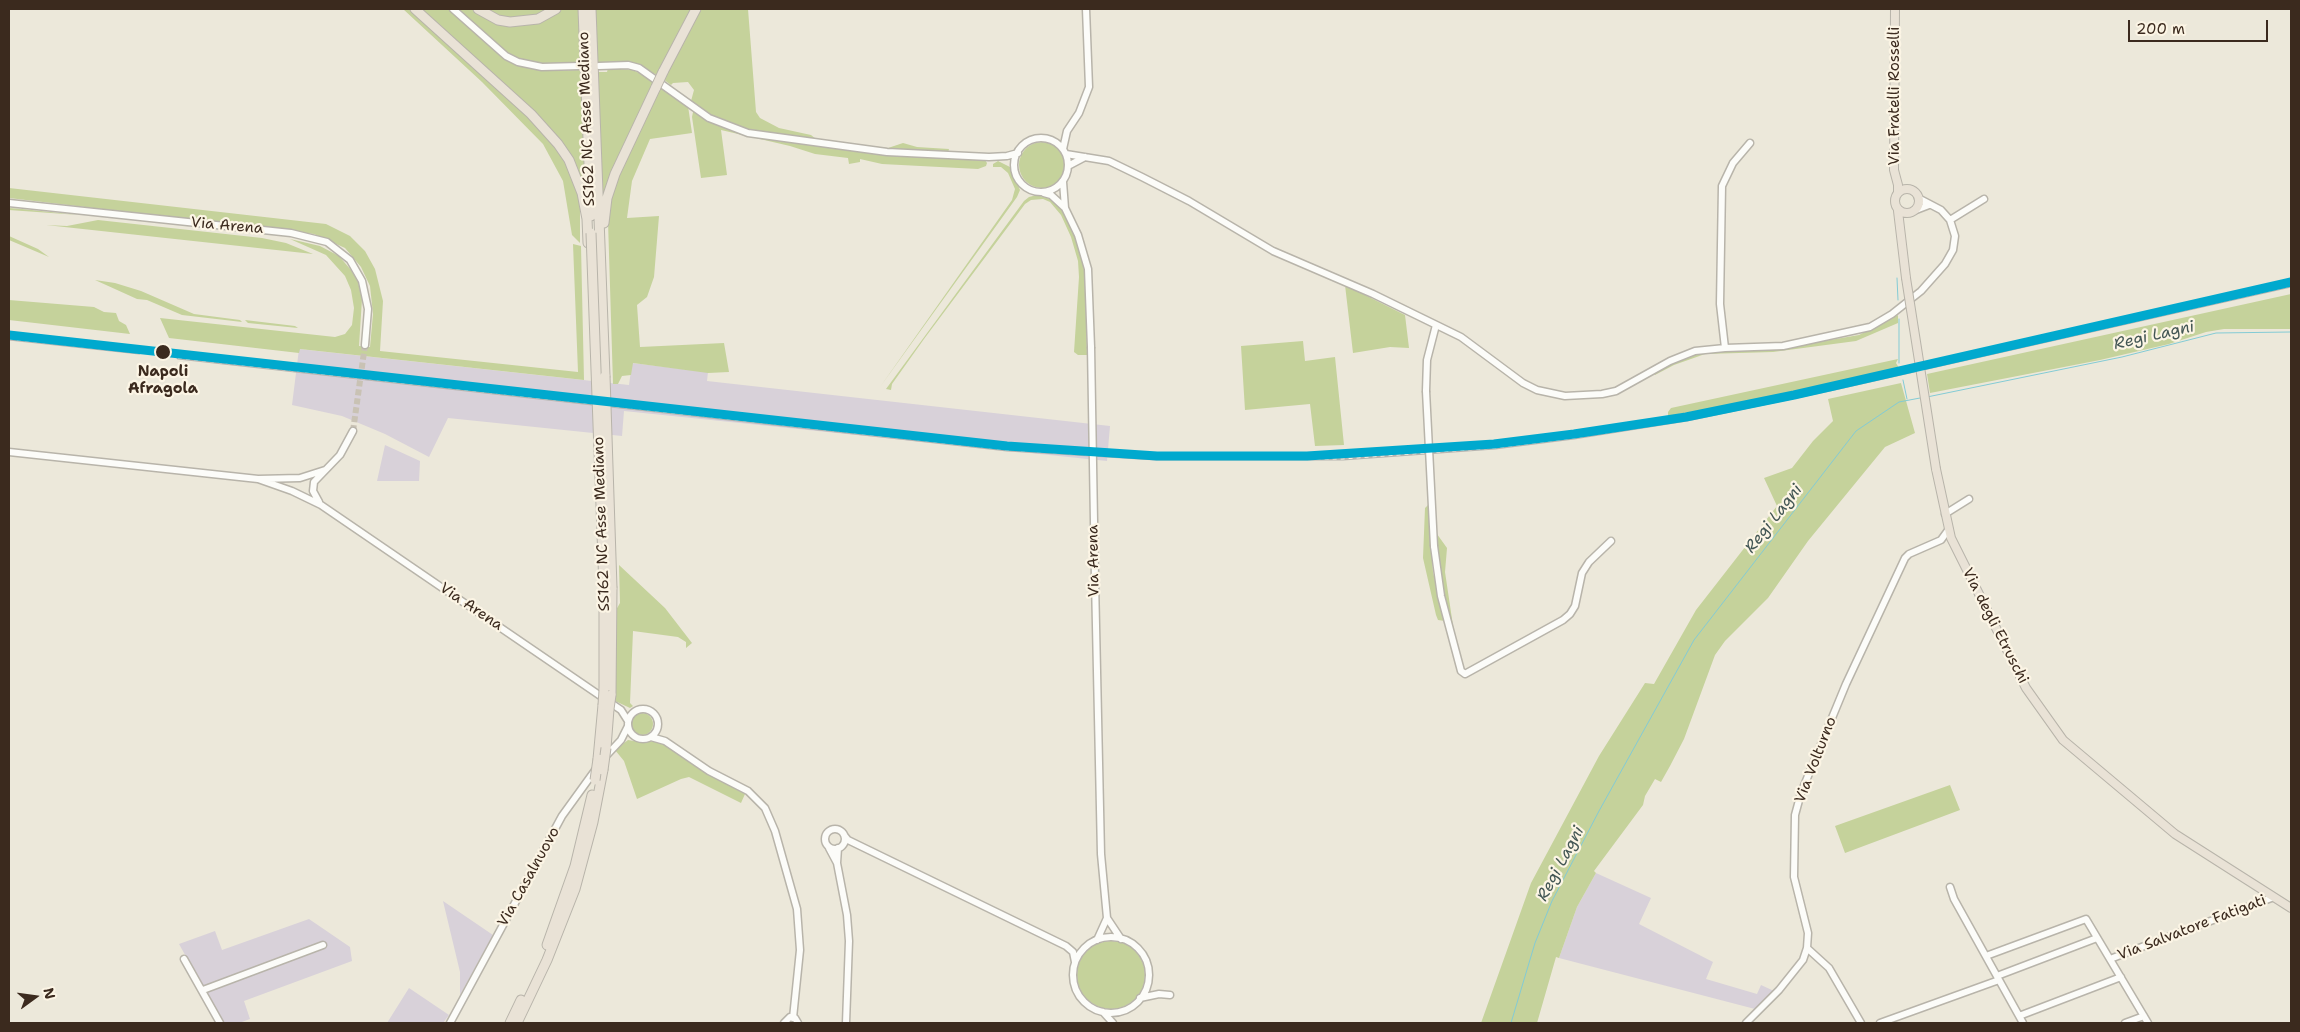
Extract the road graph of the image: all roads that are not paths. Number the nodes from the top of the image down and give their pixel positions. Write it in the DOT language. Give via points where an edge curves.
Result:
graph roads {
  1 [pos="415,9"];
  2 [pos="453,9"];
  3 [pos="478,9"];
  4 [pos="556,9"];
  5 [pos="583,9"];
  6 [pos="591,9"];
  7 [pos="696,9"];
  8 [pos="1086,9"];
  9 [pos="1895,9"];
  10 [pos="580,66"];
  11 [pos="599,66"];
  12 [pos="1067,131"];
  13 [pos="1052,140"];
  14 [pos="1750,142"];
  15 [pos="1064,151"];
  16 [pos="1018,152"];
  17 [pos="1085,156"];
  18 [pos="989,157"];
  19 [pos="1068,166"];
  20 [pos="1015,170"];
  21 [pos="1062,182"];
  22 [pos="1901,191"];
  23 [pos="1043,192"];
  24 [pos="1918,198"];
  25 [pos="1984,199"];
  26 [pos="9,202"];
  27 [pos="1931,205"];
  28 [pos="1065,208"];
  29 [pos="1916,210"];
  30 [pos="1902,212"];
  31 [pos="1950,220"];
  32 [pos="595,233"];
  33 [pos="1436,325"];
  34 [pos="365,345"];
  35 [pos="1725,348"];
  36 [pos="353,430"];
  37 [pos="9,452"];
  38 [pos="325,470"];
  39 [pos="258,480"];
  40 [pos="1968,499"];
  41 [pos="322,505"];
  42 [pos="1945,514"];
  43 [pos="1946,537"];
  44 [pos="1611,542"];
  45 [pos="608,588"];
  46 [pos="606,707"];
  47 [pos="621,710"];
  48 [pos="636,710"];
  49 [pos="628,724"];
  50 [pos="657,728"];
  51 [pos="651,736"];
  52 [pos="636,737"];
  53 [pos="621,740"];
  54 [pos="665,741"];
  55 [pos="844,836"];
  56 [pos="828,847"];
  57 [pos="840,848"];
  58 [pos="865,849"];
  59 [pos="837,863"];
  60 [pos="1950,887"];
  61 [pos="2274,897"];
  62 [pos="2291,908"];
  63 [pos="1107,918"];
  64 [pos="2097,938"];
  65 [pos="1121,939"];
  66 [pos="1097,940"];
  67 [pos="323,945"];
  68 [pos="1066,946"];
  69 [pos="1085,948"];
  70 [pos="1807,948"];
  71 [pos="1986,956"];
  72 [pos="184,959"];
  73 [pos="2110,960"];
  74 [pos="1075,962"];
  75 [pos="2121,977"];
  76 [pos="1998,978"];
  77 [pos="203,990"];
  78 [pos="1170,995"];
  79 [pos="1140,998"];
  80 [pos="1103,1012"];
  81 [pos="2019,1016"];
  82 [pos="2144,1016"];
  83 [pos="793,1018"];
  84 [pos="220,1023"];
  85 [pos="450,1023"];
  86 [pos="510,1023"];
  87 [pos="517,1023"];
  88 [pos="784,1023"];
  89 [pos="798,1023"];
  90 [pos="845,1023"];
  91 [pos="1113,1023"];
  92 [pos="1746,1023"];
  93 [pos="1861,1023"];
  94 [pos="1880,1023"];
  95 [pos="2023,1023"];
  96 [pos="2125,1023"];
  97 [pos="2148,1023"];
  1 -- 32 [label="highway" via="546,128 569,160"];
  2 -- 10 [label="street" via="506,56 518,62 542,67"];
  3 -- 4 [label="highway" via="498,20 510,22 538,19"];
  5 -- 32 [label="highway, SS162 NC Asse Mediano"];
  6 -- 32 [label="highway, SS162 NC Asse Mediano"];
  7 -- 32 [label="highway, bridge" via="615,174"];
  8 -- 12 [label="street" via="1089,87 1079,113"];
  9 -- 22 [label="main road, Via Fratelli Rosselli" via="1894,170"];
  11 -- 18 [label="street" via="639,68 709,118 748,133 887,152"];
  12 -- 13 [label="street"];
  12 -- 15 [label="street"];
  13 -- 15 [label="street"];
  13 -- 16 [label="street" via="1032,140"];
  14 -- 35 [label="street" via="1732,163 1722,186 1720,304"];
  15 -- 17 [label="street"];
  15 -- 19 [label="street"];
  16 -- 18 [label="street"];
  16 -- 20 [label="street"];
  17 -- 19 [label="street"];
  17 -- 33 [label="street" via="1109,161 1189,201 1273,251 1374,294"];
  18 -- 20 [label="street" via="1006,161"];
  19 -- 21 [label="street"];
  20 -- 23 [label="street" via="1023,185"];
  21 -- 23 [label="street" via="1056,188"];
  21 -- 28 [label="street, Via Arena"];
  22 -- 24 [label="main road" via="1914,192"];
  22 -- 30 [label="main road" via="1894,203"];
  23 -- 28 [label="street, Via Arena"];
  24 -- 27 [label="street"];
  24 -- 29 [label="main road"];
  25 -- 31 [label="street"];
  26 -- 34 [label="street, Via Arena" via="303,234 327,242 350,260 362,281 368,309"];
  27 -- 29 [label="street"];
  27 -- 31 [label="street"];
  28 -- 63 [label="street, Via Arena, bridge" via="1078,235 1088,269 1099,817"];
  29 -- 30 [label="main road"];
  30 -- 42 [label="main road, Via degli Etruschi, bridge" via="1900,223 1906,278"];
  31 -- 35 [label="street" via="1955,236 1945,264 1921,291 1870,327 1783,346"];
  32 -- 45 [label="highway, SS162 NC Asse Mediano, bridge" via="595,322"];
  32 -- 45 [label="highway, SS162 NC Asse Mediano, bridge" via="601,249"];
  33 -- 35 [label="street" via="1480,349 1523,383 1537,390 1565,396 1616,390 1681,356"];
  33 -- 44 [label="street, bridge" via="1427,360 1426,391 1434,546 1441,596 1461,671 1465,674 1570,614 1575,606 1582,573"];
  36 -- 38 [label="street, Via Arena" via="340,455"];
  37 -- 39 [label="street, Via Arena"];
  38 -- 39 [label="street, Via Arena" via="300,478"];
  38 -- 41 [label="street, Via Arena" via="312,486 314,496"];
  39 -- 41 [label="street, Via Arena"];
  40 -- 42 [label="street"];
  41 -- 47 [label="street, Via Arena"];
  42 -- 43 [label="main road, Via degli Etruschi"];
  43 -- 61 [label="main road, Via degli Etruschi" via="1956,548 2026,688 2063,740 2174,834"];
  43 -- 70 [label="street, Via Volturno" via="1906,558 1846,684 1801,793 1795,815 1794,867 1808,933"];
  45 -- 46 [label="highway, SS162 NC Asse Mediano, bridge"];
  46 -- 86 [label="highway, SS162 NC Asse Mediano, bridge" via="581,844 540,961"];
  46 -- 87 [label="highway, SS162 NC Asse Mediano, bridge" via="603,770 575,889 547,960"];
  47 -- 48 [label="street"];
  47 -- 49 [label="street, Via Arena"];
  48 -- 49 [label="street"];
  48 -- 50 [label="street" via="644,708 652,712 658,721"];
  49 -- 52 [label="street"];
  49 -- 53 [label="street, Via Casalnuovo"];
  50 -- 51 [label="street"];
  50 -- 54 [label="street"];
  51 -- 52 [label="street" via="644,739"];
  51 -- 54 [label="street"];
  52 -- 53 [label="street"];
  53 -- 85 [label="street, Via Casalnuovo" via="562,816"];
  54 -- 83 [label="street" via="709,771 748,791 765,808 795,897 800,950"];
  55 -- 56 [label="street" via="838,829 828,831 825,837"];
  55 -- 57 [label="street"];
  55 -- 58 [label="street"];
  56 -- 57 [label="street"];
  56 -- 59 [label="street"];
  57 -- 58 [label="street" via="851,845"];
  57 -- 59 [label="street"];
  58 -- 68 [label="street"];
  59 -- 90 [label="street" via="849,941"];
  60 -- 71 [label="street"];
  61 -- 62 [label="main road, Via degli Etruschi"];
  61 -- 73 [label="street, Via Salvatore Fatigati"];
  63 -- 65 [label="street, Via Arena"];
  63 -- 66 [label="street, Via Arena"];
  64 -- 71 [label="street, Via Salvatore Fatigati" via="2084,919"];
  64 -- 73 [label="street, Via Salvatore Fatigati"];
  64 -- 76 [label="street, Via Salvatore Fatigati"];
  65 -- 66 [label="street"];
  65 -- 79 [label="street" via="1138,949 1147,966 1148,979"];
  66 -- 69 [label="street"];
  67 -- 77 [label="street"];
  68 -- 69 [label="street"];
  68 -- 74 [label="street" via="1073,952"];
  69 -- 74 [label="street"];
  70 -- 92 [label="street" via="1803,960 1779,990"];
  70 -- 93 [label="street" via="1829,968"];
  71 -- 76 [label="street"];
  72 -- 77 [label="street"];
  73 -- 75 [label="street, Via Salvatore Fatigati"];
  74 -- 80 [label="street" via="1073,977 1076,991 1090,1006"];
  75 -- 81 [label="street, Via Salvatore Fatigati"];
  75 -- 82 [label="street, Via Salvatore Fatigati"];
  76 -- 81 [label="street"];
  76 -- 94 [label="street, Via Salvatore Fatigati"];
  77 -- 84 [label="street"];
  78 -- 79 [label="street"];
  79 -- 80 [label="street" via="1126,1009"];
  80 -- 91 [label="street"];
  81 -- 95 [label="street"];
  82 -- 96 [label="street"];
  82 -- 97 [label="street, Via Salvatore Fatigati"];
  83 -- 88 [label="street"];
  83 -- 89 [label="street"];
}
